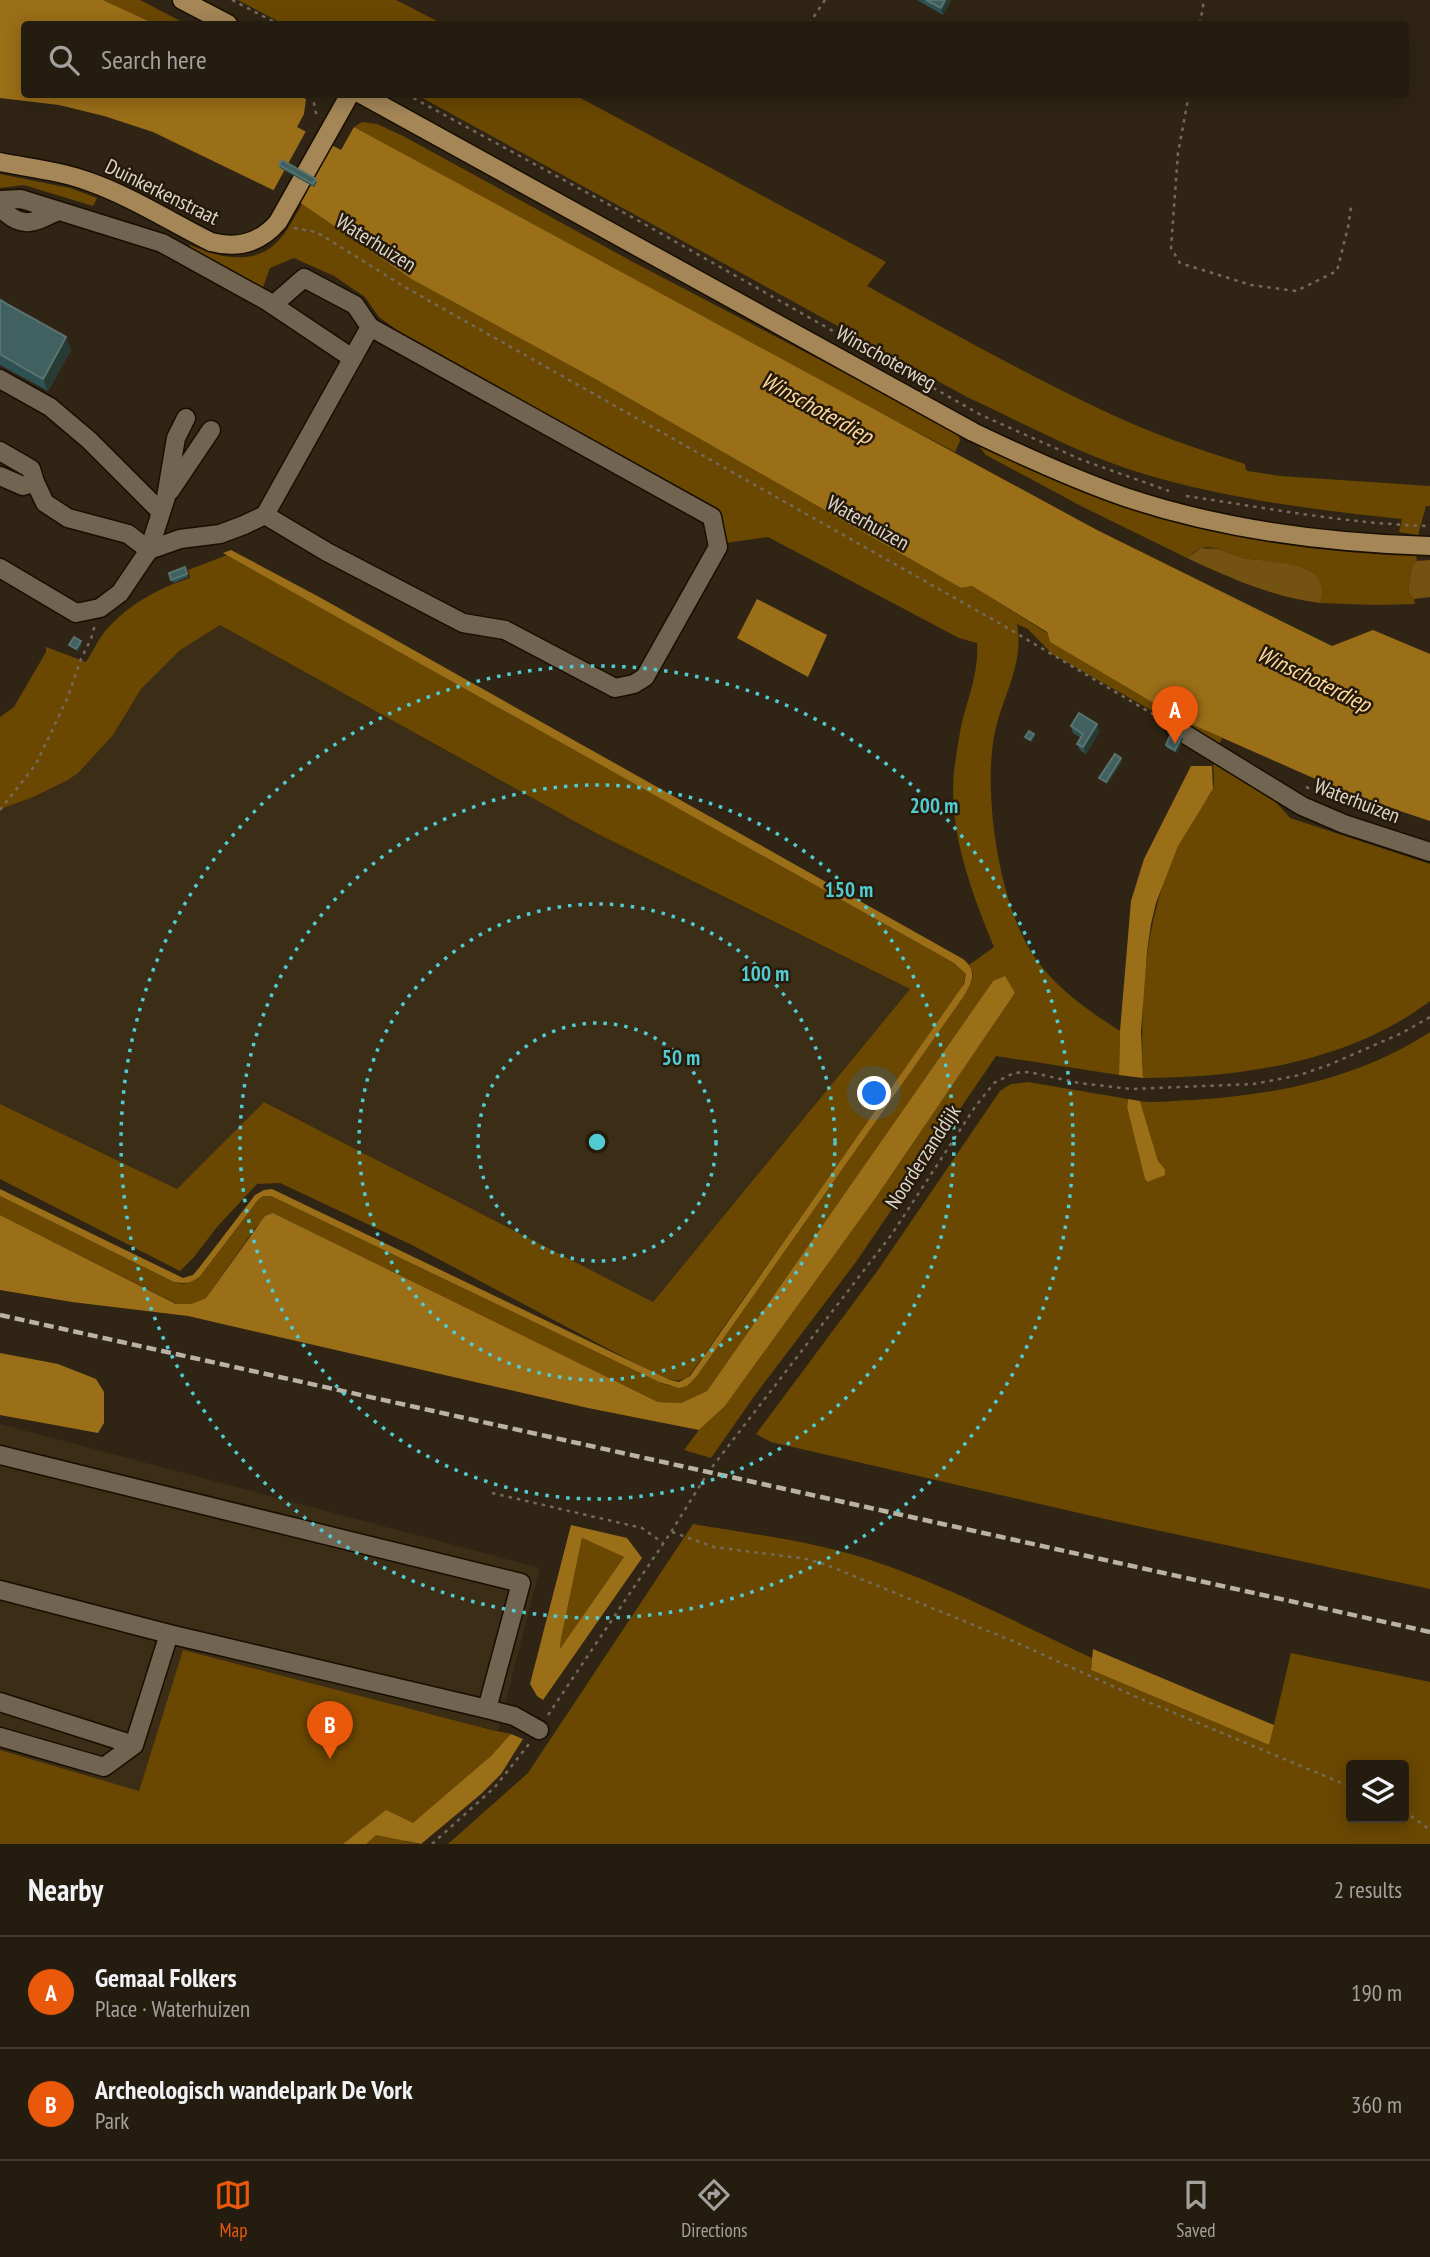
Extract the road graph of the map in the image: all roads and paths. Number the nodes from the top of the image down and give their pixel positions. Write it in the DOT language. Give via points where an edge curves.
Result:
graph roads {
  1 [pos="182,0"];
  2 [pos="232,0"];
  3 [pos="825,0"];
  4 [pos="1204,0"];
  5 [pos="222,21"];
  6 [pos="272,21"];
  7 [pos="811,21"];
  8 [pos="1200,21"];
  9 [pos="313,98"];
  10 [pos="348,98"];
  11 [pos="368,98"];
  12 [pos="414,98"];
  13 [pos="1188,98"];
  14 [pos="317,120"];
  15 [pos="0,162"];
  16 [pos="0,200"];
  17 [pos="0,207"];
  18 [pos="1351,207"];
  19 [pos="58,211"];
  20 [pos="286,222"];
  21 [pos="272,304"];
  22 [pos="370,327"];
  23 [pos="352,358"];
  24 [pos="0,379"];
  25 [pos="186,418"];
  26 [pos="211,430"];
  27 [pos="0,451"];
  28 [pos="0,476"];
  29 [pos="35,482"];
  30 [pos="163,504"];
  31 [pos="265,515"];
  32 [pos="1430,526"];
  33 [pos="1430,546"];
  34 [pos="149,550"];
  35 [pos="0,568"];
  36 [pos="100,608"];
  37 [pos="1175,728"];
  38 [pos="1302,785"];
  39 [pos="0,810"];
  40 [pos="1359,810"];
  41 [pos="1430,852"];
  42 [pos="1430,1017"];
  43 [pos="0,1455"];
  44 [pos="492,1493"];
  45 [pos="671,1532"];
  46 [pos="663,1543"];
  47 [pos="0,1590"];
  48 [pos="613,1615"];
  49 [pos="169,1634"];
  50 [pos="0,1702"];
  51 [pos="487,1709"];
  52 [pos="539,1730"];
  53 [pos="0,1737"];
  54 [pos="134,1745"];
  55 [pos="1346,1785"];
  56 [pos="1409,1815"];
  57 [pos="1430,1830"];
  1 -- 5 [label="main road"];
  2 -- 6 [label="path"];
  3 -- 7 [label="path"];
  4 -- 8 [label="path"];
  9 -- 14 [label="path"];
  10 -- 20 [label="main road, Duinkerkenstraat"];
  11 -- 33 [label="main road, Winschoterweg" via="961,425 1061,473 1128,498 1226,523 1358,542"];
  12 -- 32 [label="path, Winschoterweg" via="981,415 1046,445 1178,495 1344,520"];
  13 -- 18 [label="path" via="1178,153 1171,248 1180,263 1251,285 1296,291 1336,271"];
  15 -- 20 [label="main road, Duinkerkenstraat" via="90,182 222,245 254,241"];
  16 -- 19 [label="street" via="21,200"];
  17 -- 19 [label="street" via="11,219 32,224"];
  19 -- 21 [label="street" via="162,243"];
  20 -- 37 [label="path, Waterhuizen" via="316,232 402,286 999,623"];
  21 -- 22 [label="street" via="304,278 355,304"];
  21 -- 23 [label="street"];
  22 -- 23 [label="street"];
  22 -- 31 [label="street" via="712,517 718,547 645,677 615,688 505,630 463,623"];
  23 -- 31 [label="street"];
  24 -- 30 [label="street" via="50,407"];
  25 -- 30 [label="street" via="176,438"];
  26 -- 30 [label="street"];
  27 -- 29 [label="street" via="31,469"];
  28 -- 29 [label="street" via="23,486"];
  29 -- 34 [label="street" via="45,503 68,518 128,534"];
  30 -- 34 [label="street"];
  31 -- 34 [label="street" via="220,534 180,539"];
  34 -- 36 [label="street" via="120,593"];
  35 -- 36 [label="street" via="76,613"];
  36 -- 39 [label="path" via="67,699 36,764"];
  37 -- 41 [label="street, Waterhuizen" via="1302,806"];
  38 -- 40 [label="path"];
  42 -- 45 [label="path, Noorderzanddijk" via="1331,1065 1254,1084 1131,1089 1029,1072 1014,1073 994,1083 892,1234 709,1471"];
  43 -- 51 [label="street" via="521,1583"];
  44 -- 46 [label="path" via="642,1528"];
  45 -- 46 [label="path, Noorderzanddijk"];
  45 -- 55 [label="path" via="714,1547 827,1564"];
  46 -- 48 [label="path, Noorderzanddijk"];
  47 -- 49 [label="street"];
  49 -- 51 [label="street"];
  49 -- 54 [label="street"];
  50 -- 54 [label="street"];
  51 -- 52 [label="street" via="514,1716"];
  53 -- 54 [label="street" via="104,1767"];
  56 -- 57 [label="path"];
}
